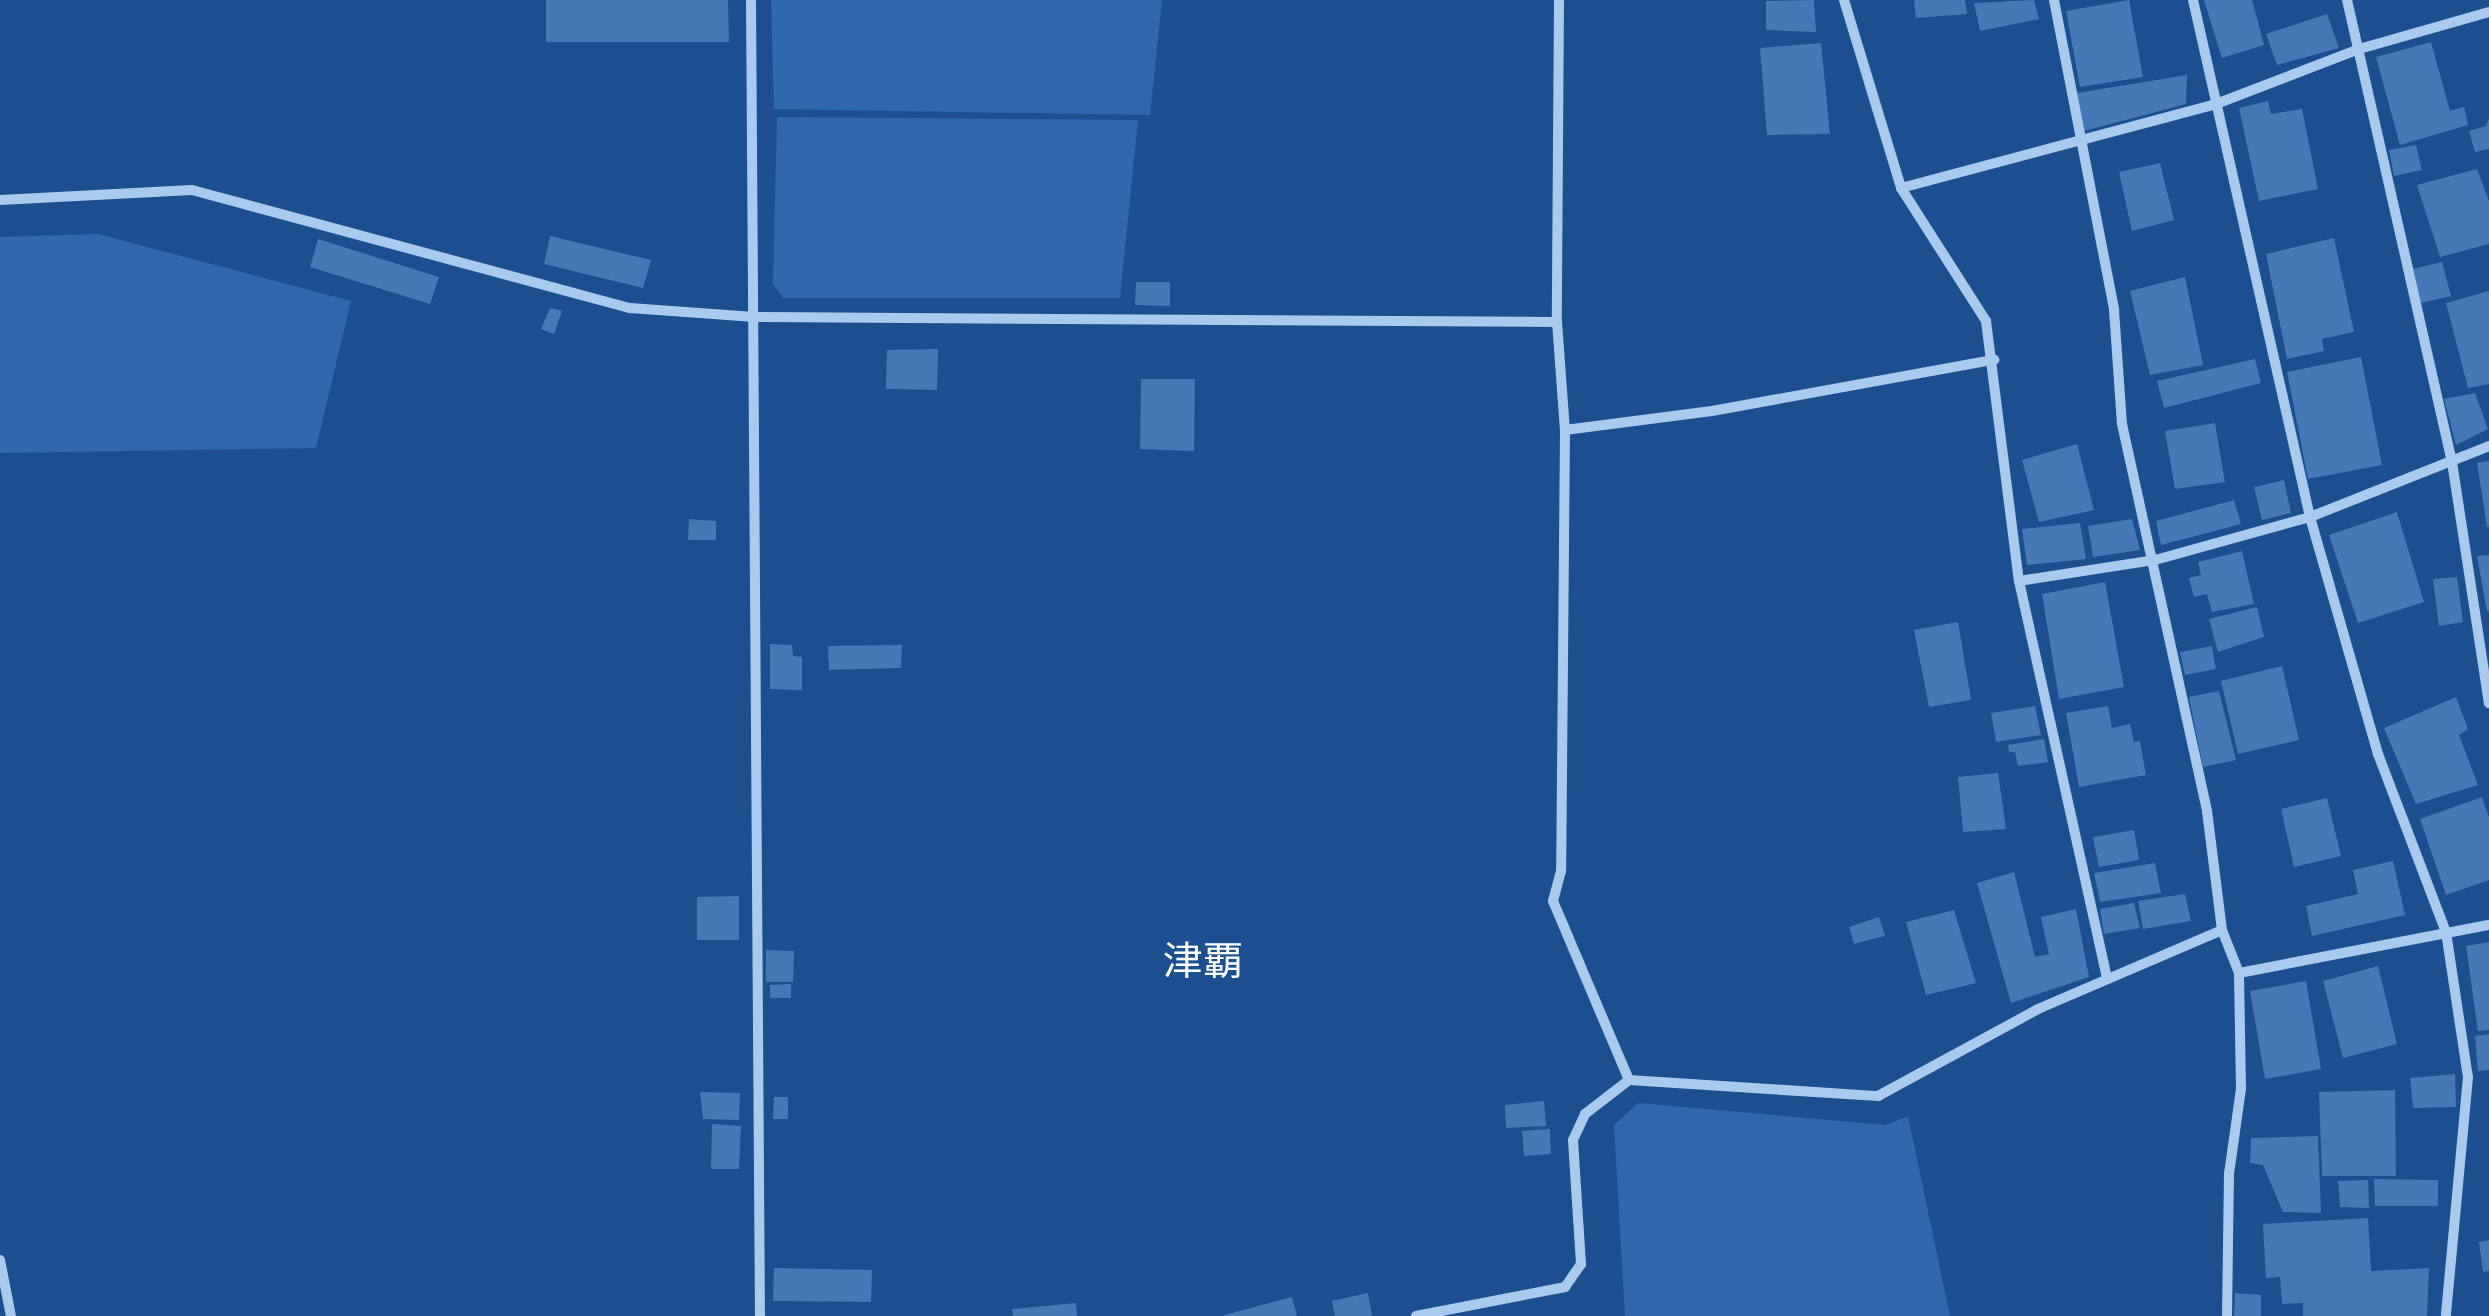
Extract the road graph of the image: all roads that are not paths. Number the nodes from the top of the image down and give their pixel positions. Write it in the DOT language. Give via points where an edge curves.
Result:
graph roads {
  1 [pos="751,0"];
  2 [pos="1559,0"];
  3 [pos="1844,0"];
  4 [pos="2054,0"];
  5 [pos="2194,0"];
  6 [pos="2347,0"];
  7 [pos="2489,12"];
  8 [pos="2359,49"];
  9 [pos="2216,104"];
  10 [pos="2078,143"];
  11 [pos="1901,188"];
  12 [pos="0,200"];
  13 [pos="755,316"];
  14 [pos="1557,322"];
  15 [pos="1994,360"];
  16 [pos="1565,430"];
  17 [pos="2489,446"];
  18 [pos="2452,462"];
  19 [pos="2310,517"];
  20 [pos="2154,560"];
  21 [pos="2020,581"];
  22 [pos="2489,704"];
  23 [pos="2489,926"];
  24 [pos="2222,930"];
  25 [pos="2446,932"];
  26 [pos="2238,972"];
  27 [pos="2107,978"];
  28 [pos="1629,1080"];
  29 [pos="0,1260"];
  30 [pos="11,1316"];
  31 [pos="760,1316"];
  32 [pos="1416,1316"];
  33 [pos="2227,1316"];
  34 [pos="2446,1316"];
  1 -- 13 [label="street"];
  2 -- 14 [label="street"];
  3 -- 11 [label="street"];
  4 -- 10 [label="street"];
  5 -- 9 [label="street"];
  6 -- 8 [label="street"];
  7 -- 8 [label="street"];
  8 -- 9 [label="street"];
  8 -- 18 [label="street"];
  9 -- 10 [label="street"];
  9 -- 19 [label="street"];
  10 -- 11 [label="street"];
  10 -- 20 [label="street" via="2114,310 2122,424"];
  11 -- 15 [label="street" via="1986,322"];
  12 -- 13 [label="street" via="192,190 630,308"];
  13 -- 14 [label="street"];
  13 -- 31 [label="street"];
  14 -- 16 [label="street"];
  15 -- 16 [label="street"];
  15 -- 21 [label="street"];
  16 -- 28 [label="street" via="1561,871 1553,901"];
  17 -- 18 [label="street"];
  18 -- 19 [label="street"];
  18 -- 22 [label="street"];
  19 -- 20 [label="street"];
  19 -- 25 [label="street" via="2378,754"];
  20 -- 21 [label="street"];
  20 -- 24 [label="street" via="2207,811"];
  21 -- 27 [label="street"];
  23 -- 25 [label="street"];
  24 -- 26 [label="street"];
  24 -- 27 [label="street"];
  25 -- 26 [label="street"];
  25 -- 34 [label="street" via="2468,1077"];
  26 -- 33 [label="street" via="2242,1089 2229,1174"];
  27 -- 28 [label="street" via="1878,1096"];
  28 -- 32 [label="street" via="1603,1096 1573,1140 1581,1264 1565,1287"];
  29 -- 30 [label="street"];
}
